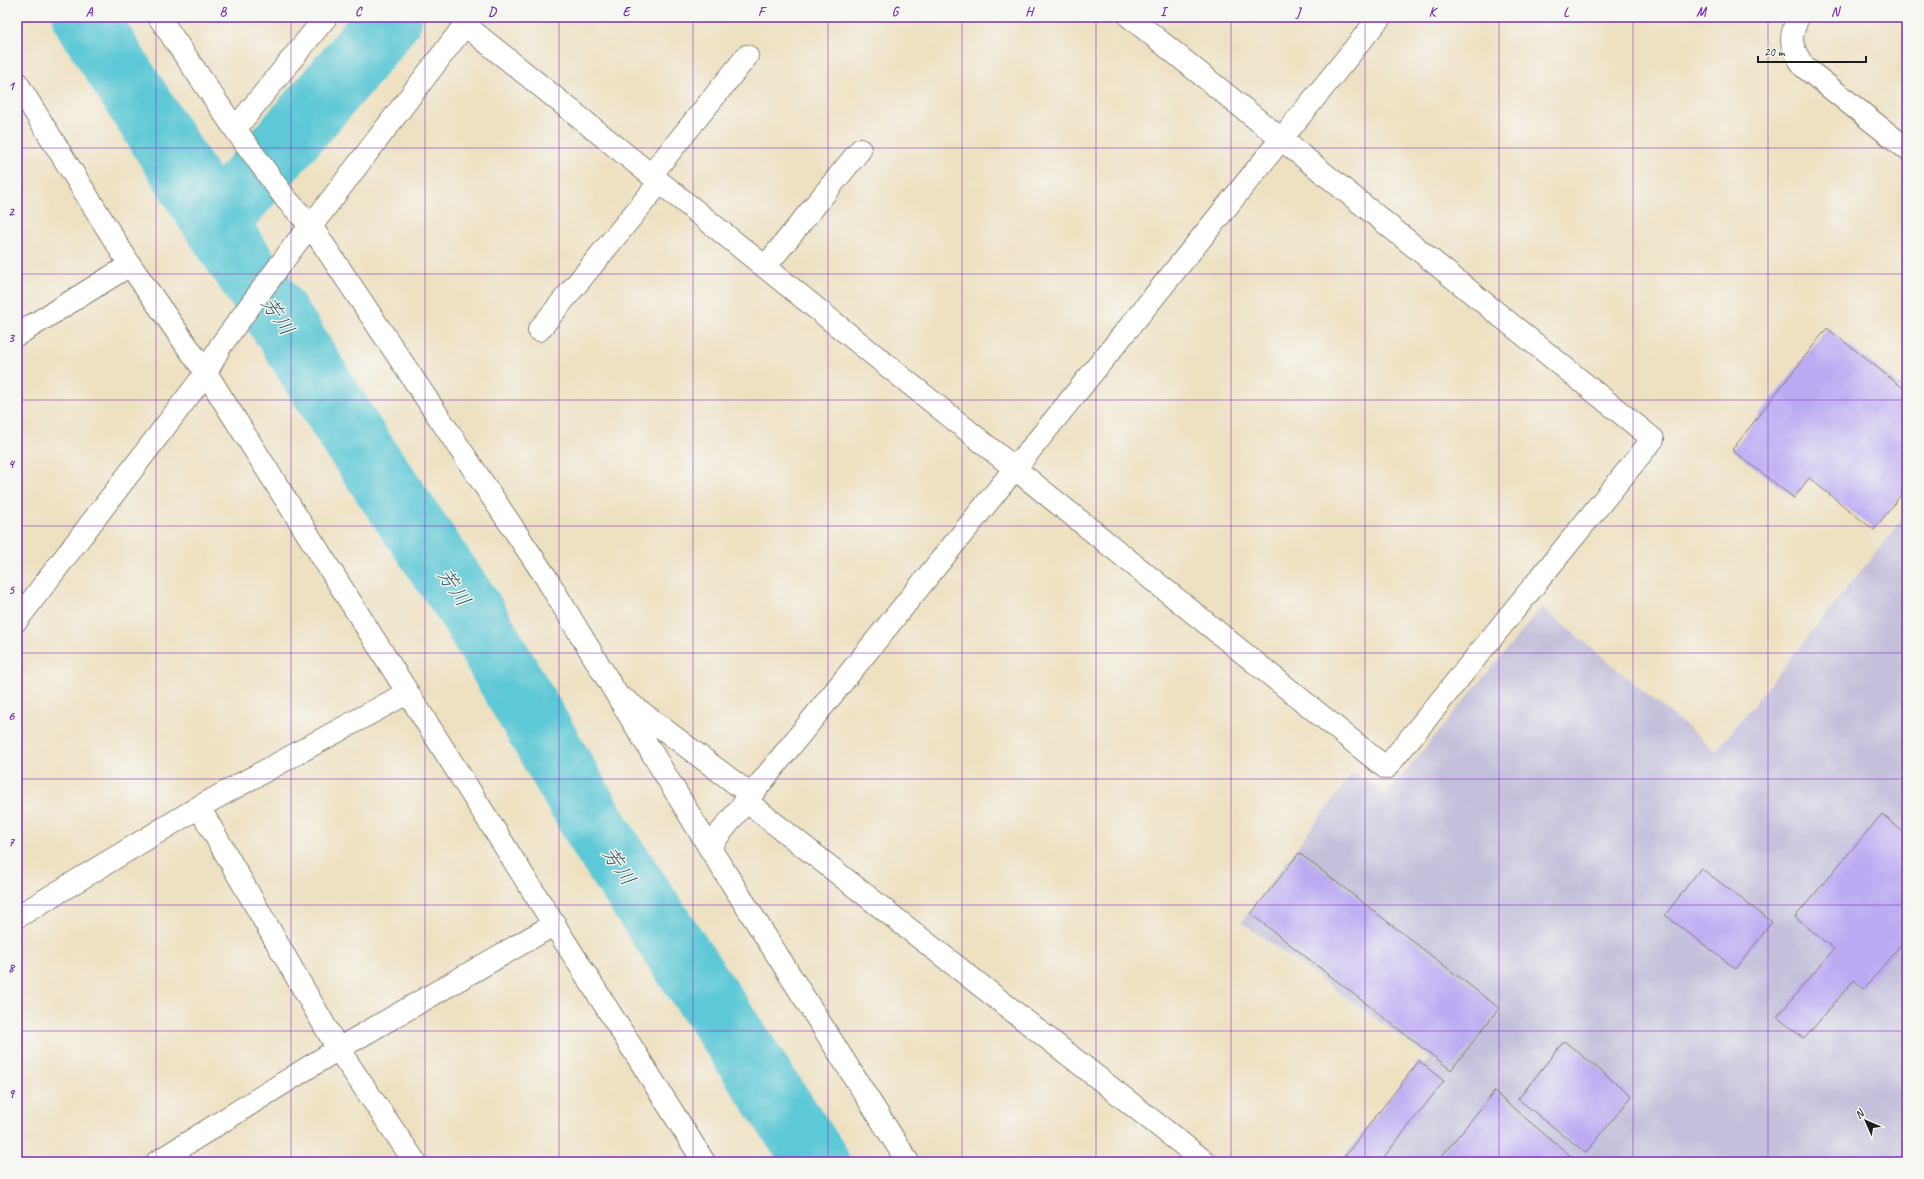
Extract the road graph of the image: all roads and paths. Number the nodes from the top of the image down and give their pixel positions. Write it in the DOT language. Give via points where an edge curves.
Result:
graph roads {
  1 [pos="159,17"];
  2 [pos="326,17"];
  3 [pos="1130,17"];
  4 [pos="1380,17"];
  5 [pos="1798,17"];
  6 [pos="468,21"];
  7 [pos="747,56"];
  8 [pos="17,83"];
  9 [pos="235,129"];
  10 [pos="1282,139"];
  11 [pos="1907,149"];
  12 [pos="860,150"];
  13 [pos="655,178"];
  14 [pos="311,226"];
  15 [pos="130,265"];
  16 [pos="765,267"];
  17 [pos="539,330"];
  18 [pos="17,335"];
  19 [pos="206,373"];
  20 [pos="1015,469"];
  21 [pos="17,620"];
  22 [pos="407,693"];
  23 [pos="616,693"];
  24 [pos="748,798"];
  25 [pos="199,807"];
  26 [pos="709,847"];
  27 [pos="17,917"];
  28 [pos="555,924"];
  29 [pos="338,1049"];
  30 [pos="157,1162"];
  31 [pos="415,1162"];
  32 [pos="704,1162"];
  33 [pos="908,1162"];
  34 [pos="1205,1162"];
  1 -- 9 [label="street"];
  2 -- 9 [label="street"];
  3 -- 10 [label="street"];
  4 -- 10 [label="street"];
  5 -- 11 [label="street" via="1791,32 1794,51 1804,67"];
  6 -- 13 [label="street"];
  6 -- 14 [label="street"];
  7 -- 13 [label="street"];
  8 -- 15 [label="street"];
  9 -- 14 [label="street" via="286,199"];
  10 -- 20 [label="street"];
  10 -- 20 [label="street" via="1653,439 1442,700 1386,768"];
  12 -- 16 [label="street"];
  13 -- 16 [label="street"];
  13 -- 17 [label="street"];
  14 -- 19 [label="street" via="222,345"];
  14 -- 23 [label="street" via="545,576"];
  15 -- 18 [label="street"];
  15 -- 19 [label="street"];
  16 -- 20 [label="street"];
  19 -- 21 [label="street"];
  19 -- 22 [label="street"];
  20 -- 24 [label="street"];
  22 -- 25 [label="street"];
  22 -- 28 [label="street"];
  23 -- 24 [label="street"];
  23 -- 26 [label="street"];
  24 -- 26 [label="street"];
  24 -- 34 [label="street"];
  25 -- 27 [label="street"];
  25 -- 29 [label="street"];
  26 -- 33 [label="street"];
  28 -- 29 [label="street"];
  28 -- 32 [label="street"];
  29 -- 30 [label="street"];
  29 -- 31 [label="street"];
}
